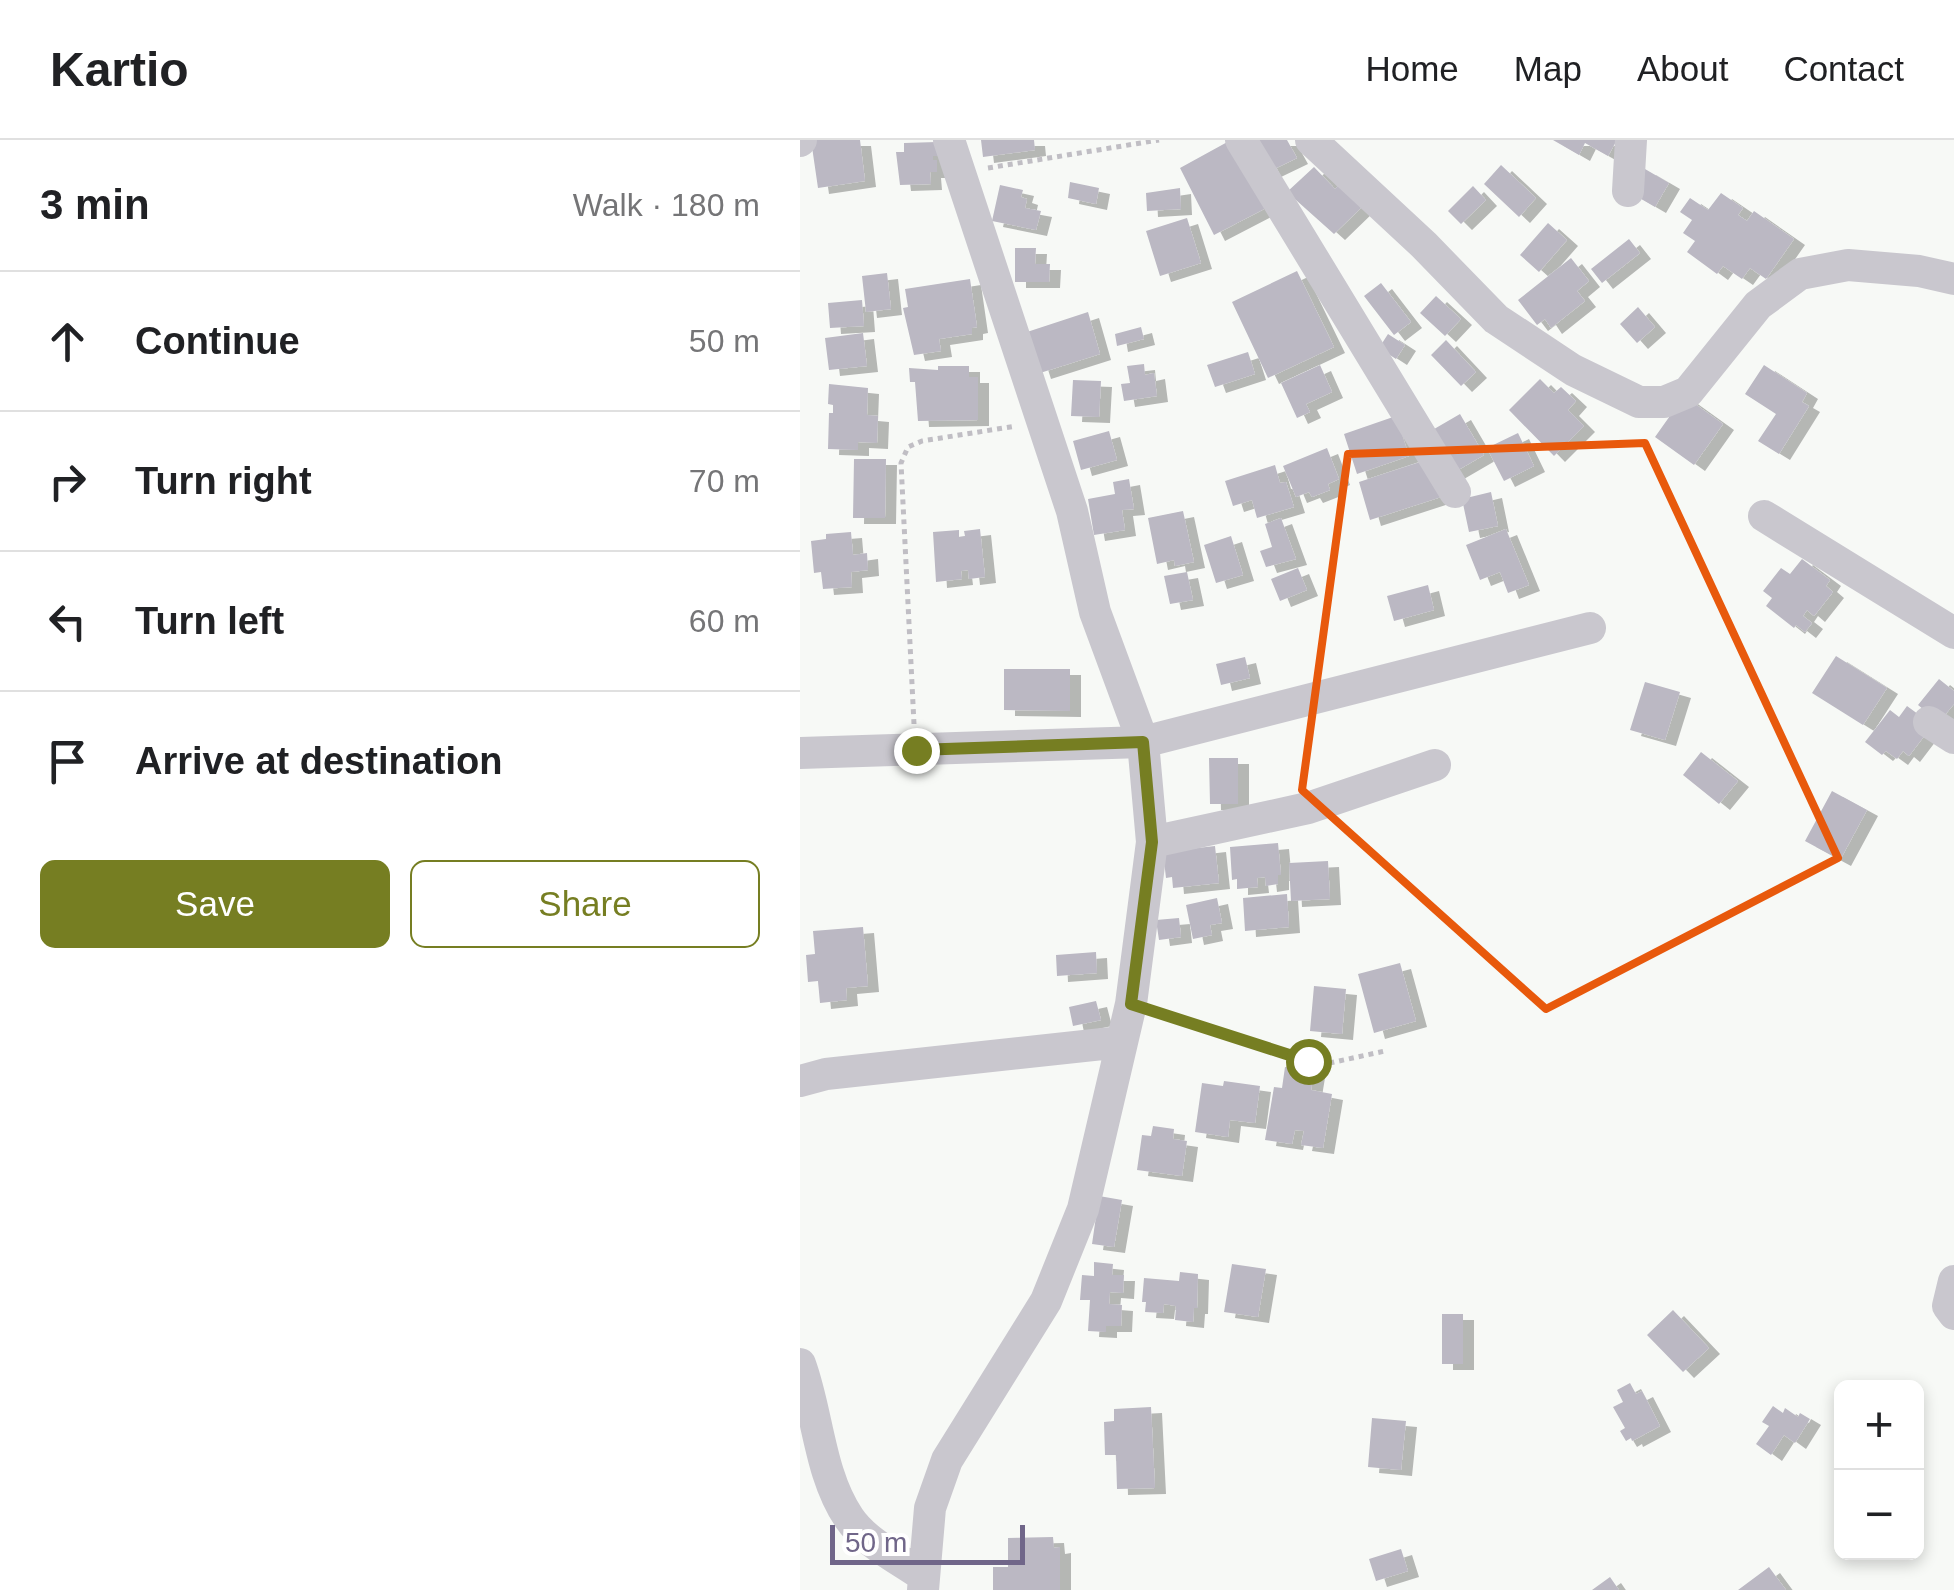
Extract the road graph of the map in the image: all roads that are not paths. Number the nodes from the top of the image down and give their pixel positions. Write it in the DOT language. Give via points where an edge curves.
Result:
graph roads {
  1 [pos="950,140"];
  2 [pos="1241,140"];
  3 [pos="1312,140"];
  4 [pos="1631,140"];
  5 [pos="1628,191"];
  6 [pos="1954,278"];
  7 [pos="1455,492"];
  8 [pos="1764,516"];
  9 [pos="1590,628"];
  10 [pos="1954,633"];
  11 [pos="1143,742"];
  12 [pos="800,753"];
  13 [pos="1434,765"];
  14 [pos="1152,842"];
  15 [pos="1121,1042"];
  16 [pos="800,1081"];
  17 [pos="1954,1281"];
  18 [pos="1954,1314"];
  19 [pos="800,1364"];
  20 [pos="922,1582"];
  1 -- 11 [label="street" via="1072,511 1095,612"];
  2 -- 7 [label="street"];
  3 -- 6 [label="street" via="1496,319 1573,370 1639,402 1688,392 1758,305 1800,274 1848,265"];
  4 -- 5 [label="street"];
  8 -- 10 [label="street"];
  9 -- 11 [label="street"];
  11 -- 12 [label="street"];
  11 -- 14 [label="street"];
  13 -- 14 [label="street" via="1308,808"];
  14 -- 15 [label="street"];
  15 -- 16 [label="street"];
  15 -- 20 [label="street" via="1083,1209 1046,1301 947,1460 930,1508"];
  17 -- 18 [label="street" via="1948,1306"];
  19 -- 20 [label="street" via="832,1484 850,1520"];
}
